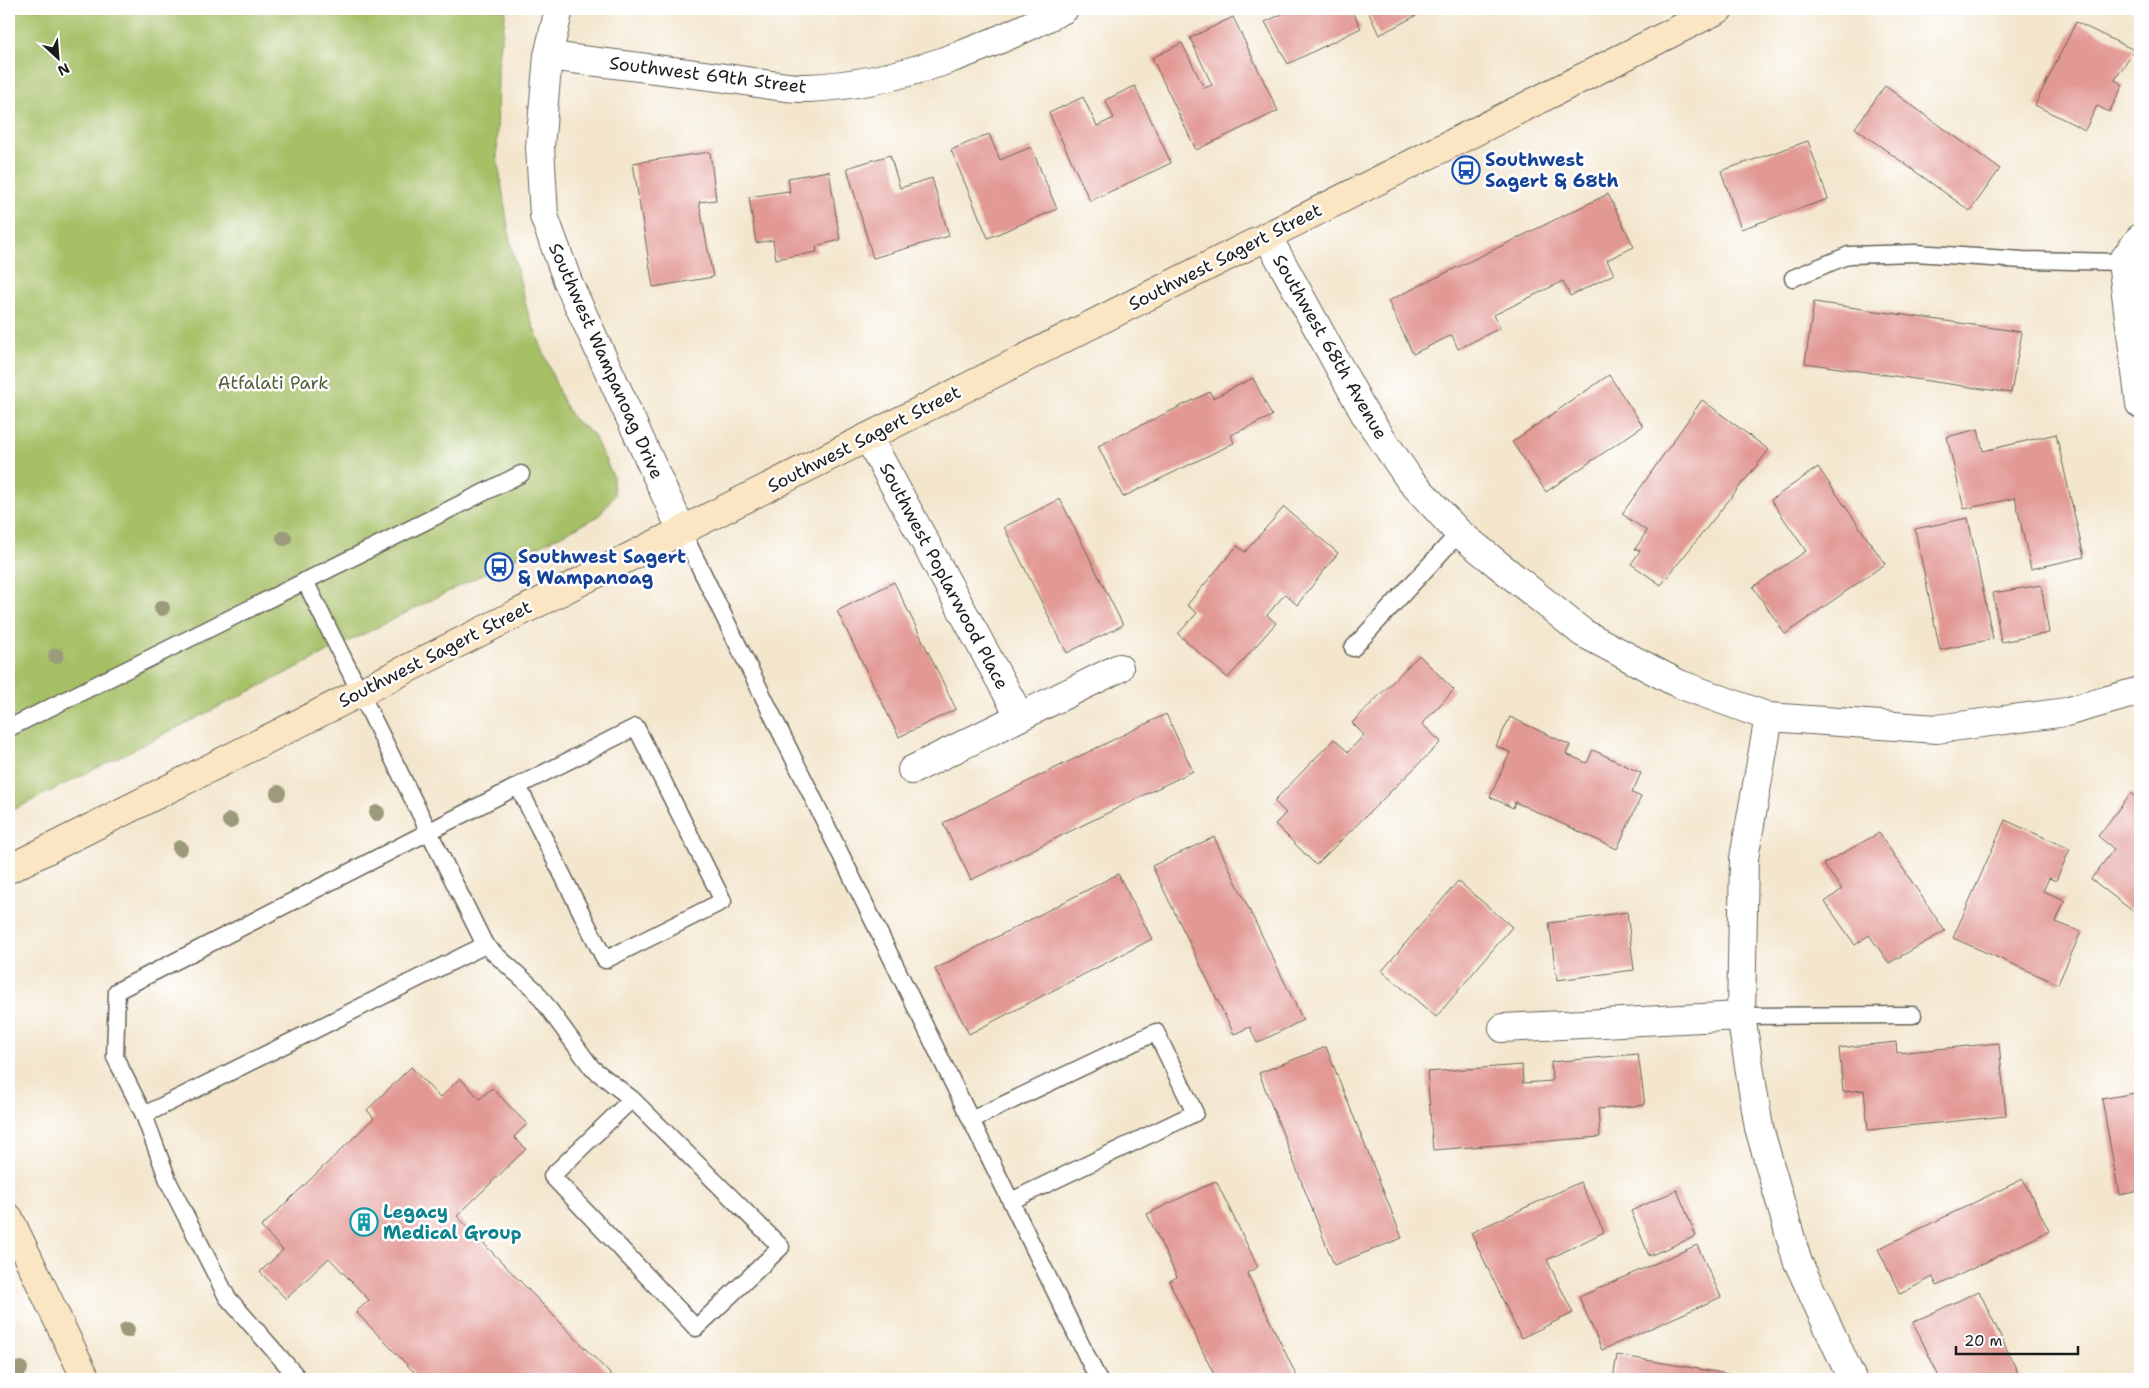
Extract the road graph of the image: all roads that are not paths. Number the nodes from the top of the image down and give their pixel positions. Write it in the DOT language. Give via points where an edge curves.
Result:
graph roads {
  1 [pos="559,9"];
  2 [pos="1064,9"];
  3 [pos="1719,9"];
  4 [pos="548,56"];
  5 [pos="1267,236"];
  6 [pos="2140,238"];
  7 [pos="2122,262"];
  8 [pos="1794,278"];
  9 [pos="2140,404"];
  10 [pos="868,437"];
  11 [pos="521,474"];
  12 [pos="682,531"];
  13 [pos="1459,533"];
  14 [pos="305,581"];
  15 [pos="1353,648"];
  16 [pos="1119,668"];
  17 [pos="360,691"];
  18 [pos="2140,691"];
  19 [pos="1019,715"];
  20 [pos="1769,718"];
  21 [pos="9,728"];
  22 [pos="912,770"];
  23 [pos="518,786"];
  24 [pos="429,831"];
  25 [pos="9,869"];
  26 [pos="485,945"];
  27 [pos="1913,1015"];
  28 [pos="1741,1016"];
  29 [pos="1503,1028"];
  30 [pos="632,1099"];
  31 [pos="144,1115"];
  32 [pos="971,1120"];
  33 [pos="1010,1201"];
  34 [pos="9,1218"];
  35 [pos="86,1379"];
  36 [pos="299,1379"];
  37 [pos="1098,1379"];
  38 [pos="1852,1379"];
  1 -- 4 [label="street, Southwest Wampanoag Drive"];
  2 -- 4 [label="street, Southwest 69th Street" via="958,57 902,75 806,88"];
  3 -- 5 [label="main road, Southwest Sagert Street"];
  4 -- 12 [label="street, Southwest Wampanoag Drive" via="540,148 544,216 568,282"];
  5 -- 10 [label="main road, Southwest Sagert Street"];
  5 -- 13 [label="street, Southwest 68th Avenue" via="1365,414 1410,480"];
  6 -- 7 [label="street"];
  7 -- 8 [label="lane" via="1915,253 1849,255"];
  7 -- 9 [label="street"];
  10 -- 12 [label="main road, Southwest Sagert Street"];
  10 -- 19 [label="street, Southwest Poplarwood Place"];
  11 -- 14 [label="lane"];
  12 -- 17 [label="main road, Southwest Sagert Street"];
  12 -- 32 [label="lane"];
  13 -- 15 [label="lane"];
  13 -- 20 [label="street, Southwest 68th Avenue" via="1583,633 1679,684"];
  14 -- 17 [label="lane"];
  14 -- 21 [label="lane"];
  16 -- 19 [label="street"];
  17 -- 24 [label="lane"];
  17 -- 25 [label="main road, Southwest Sagert Street"];
  18 -- 20 [label="street, Southwest 68th Avenue" via="2066,712 1937,729"];
  19 -- 22 [label="street"];
  20 -- 28 [label="street" via="1744,858"];
  23 -- 23 [label="lane" via="636,727 723,901 605,960"];
  23 -- 24 [label="lane"];
  24 -- 26 [label="lane"];
  24 -- 31 [label="lane" via="117,991 115,1057"];
  26 -- 30 [label="lane" via="535,990 592,1068"];
  26 -- 31 [label="lane"];
  27 -- 28 [label="lane"];
  28 -- 29 [label="street"];
  28 -- 38 [label="street" via="1759,1128 1798,1260"];
  30 -- 30 [label="lane" via="781,1247 696,1328 552,1176"];
  31 -- 36 [label="lane" via="169,1182 227,1297"];
  32 -- 33 [label="lane"];
  32 -- 33 [label="lane" via="1156,1032 1195,1113"];
  33 -- 37 [label="lane"];
  34 -- 35 [label="main road"];
}
